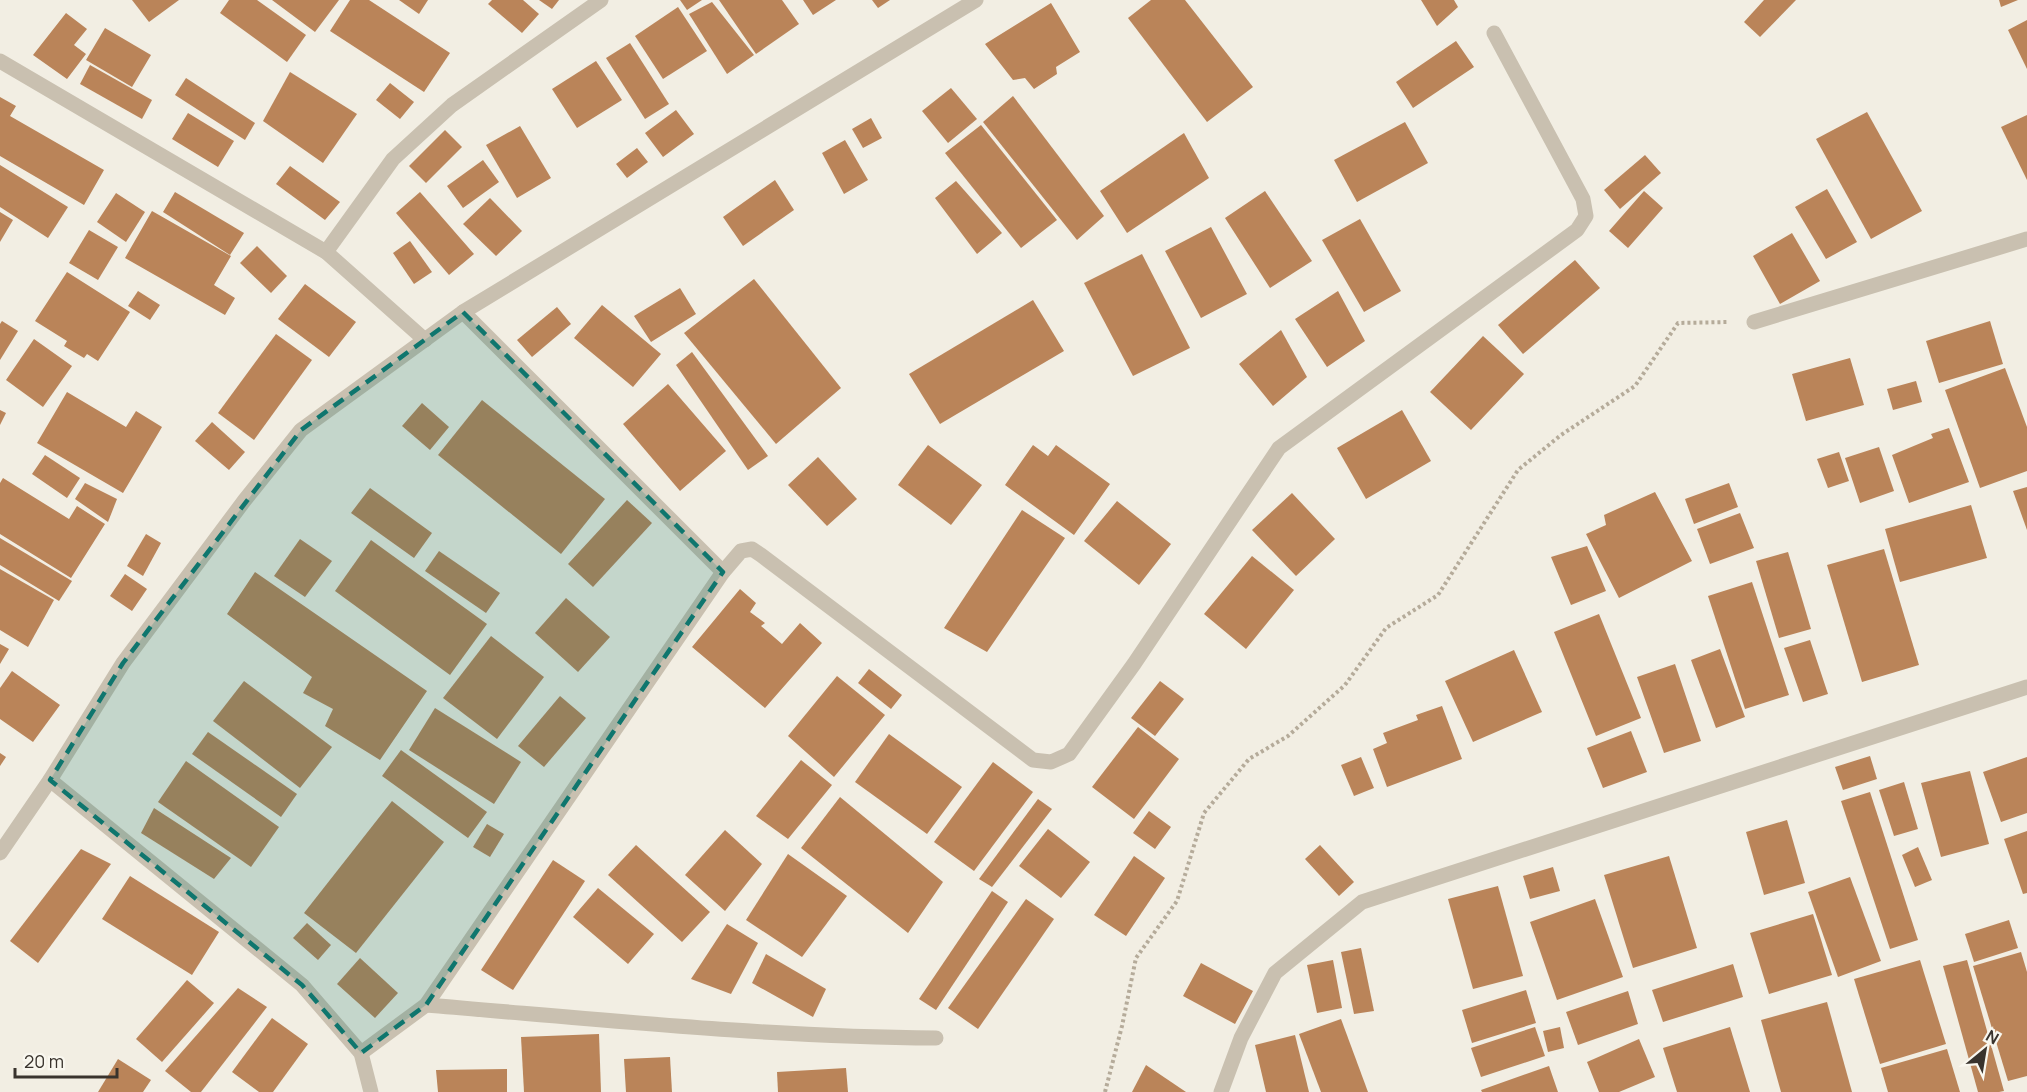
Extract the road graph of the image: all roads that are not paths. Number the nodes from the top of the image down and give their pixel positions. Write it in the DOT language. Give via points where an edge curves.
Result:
graph roads {
  1 [pos="601,0"];
  2 [pos="976,0"];
  3 [pos="1494,33"];
  4 [pos="0,61"];
  5 [pos="2027,239"];
  6 [pos="326,252"];
  7 [pos="463,312"];
  8 [pos="1754,322"];
  9 [pos="425,340"];
  10 [pos="723,572"];
  11 [pos="2027,687"];
  12 [pos="50,780"];
  13 [pos="0,853"];
  14 [pos="426,1005"];
  15 [pos="936,1038"];
  16 [pos="361,1053"];
  17 [pos="371,1092"];
  18 [pos="1221,1092"];
  1 -- 6 [label="street" via="452,105 401,151"];
  2 -- 7 [label="street"];
  3 -- 10 [label="street" via="1583,199 1586,216 1577,230 1280,448 1069,754 1051,762 1033,759 752,549 741,551"];
  4 -- 6 [label="street"];
  5 -- 8 [label="street"];
  6 -- 9 [label="street"];
  7 -- 9 [label="street"];
  7 -- 10 [label="street"];
  9 -- 12 [label="street" via="301,430 123,663"];
  10 -- 14 [label="street"];
  11 -- 18 [label="street" via="1362,902 1275,973 1241,1038"];
  12 -- 13 [label="street"];
  12 -- 16 [label="street" via="302,985"];
  14 -- 15 [label="street" via="680,1026"];
  14 -- 16 [label="street"];
  16 -- 17 [label="street"];
}
